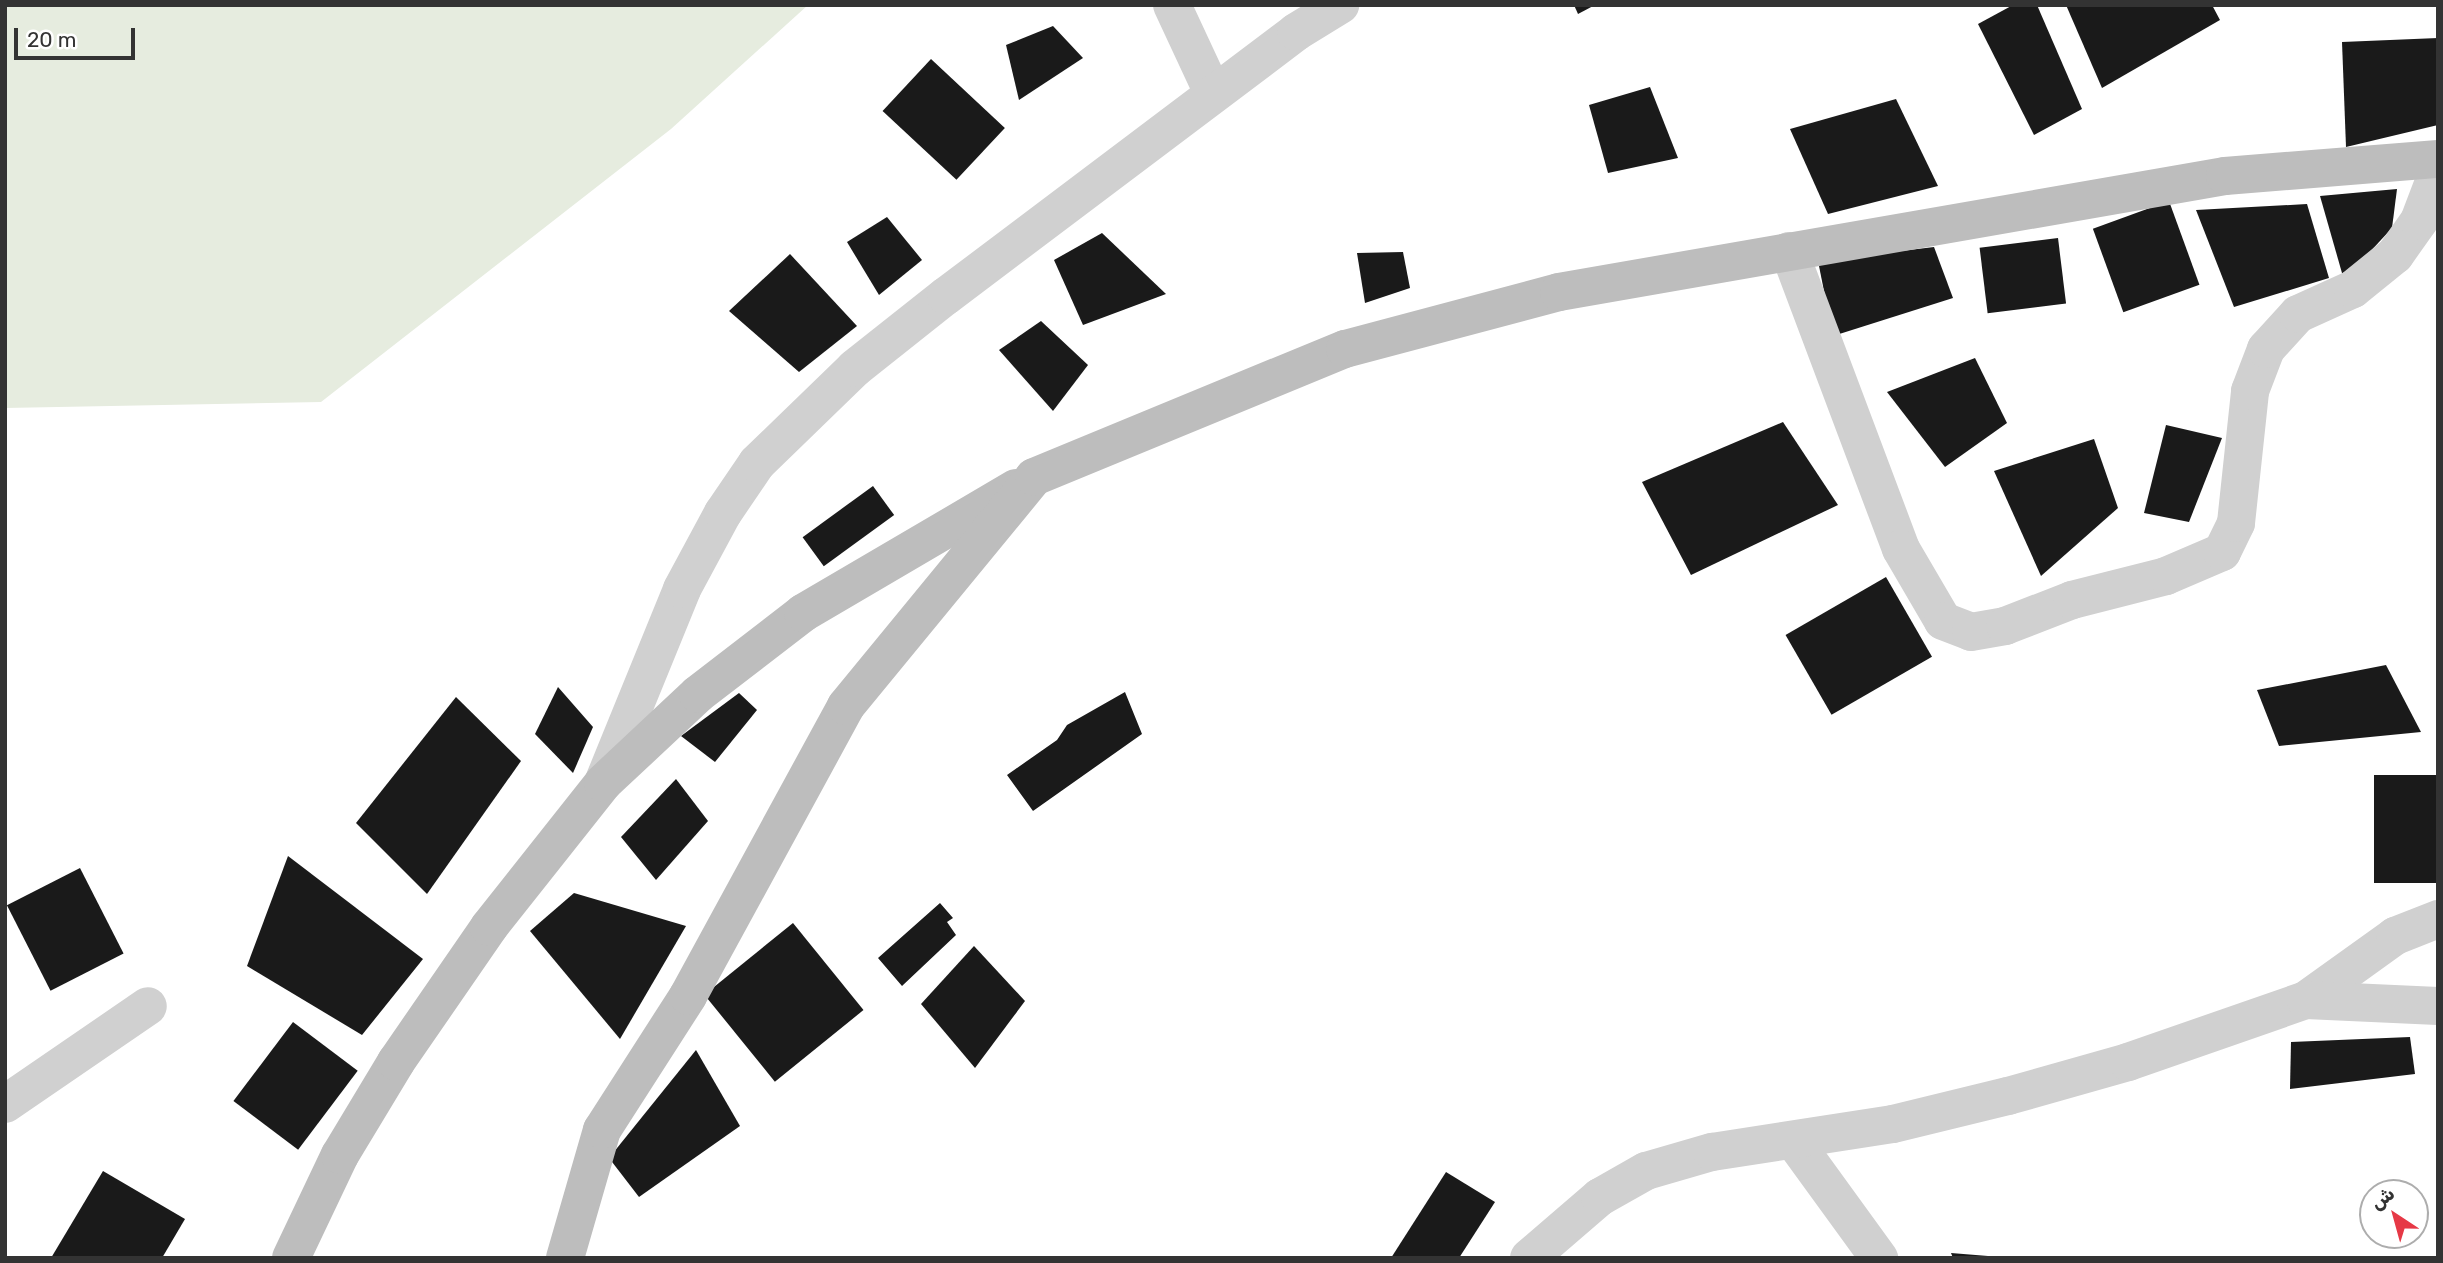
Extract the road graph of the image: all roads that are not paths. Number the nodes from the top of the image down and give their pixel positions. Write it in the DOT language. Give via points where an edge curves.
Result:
graph roads {
  1 [pos="1172,5"];
  2 [pos="1340,5"];
  3 [pos="1213,93"];
  4 [pos="2438,159"];
  5 [pos="2438,171"];
  6 [pos="1788,251"];
  7 [pos="1034,477"];
  8 [pos="603,783"];
  9 [pos="2438,919"];
  10 [pos="2306,1000"];
  11 [pos="148,1006"];
  12 [pos="2438,1006"];
  13 [pos="5,1104"];
  14 [pos="1794,1141"];
  15 [pos="292,1258"];
  16 [pos="565,1258"];
  17 [pos="1530,1258"];
  18 [pos="1879,1258"];
  1 -- 3 [label="street"];
  2 -- 3 [label="street"];
  3 -- 8 [label="street" via="855,368 757,463 723,513 682,589"];
  4 -- 6 [label="street" via="2225,176"];
  5 -- 6 [label="street" via="2419,221 2395,255 2353,289 2298,314 2266,349 2250,391 2236,523 2222,552 2166,576 2072,600 2004,626 1970,632 1943,621 1901,549"];
  6 -- 7 [label="street" via="1559,292 1345,349"];
  7 -- 8 [label="street" via="803,613 698,694"];
  7 -- 16 [label="street" via="846,706 688,996 602,1130"];
  8 -- 15 [label="street" via="489,927 396,1062 340,1155"];
  9 -- 10 [label="street" via="2395,936"];
  10 -- 12 [label="street"];
  10 -- 14 [label="street" via="2128,1062 2008,1097"];
  11 -- 13 [label="street"];
  14 -- 17 [label="street" via="1712,1152 1646,1171 1600,1197"];
  14 -- 18 [label="street"];
}
